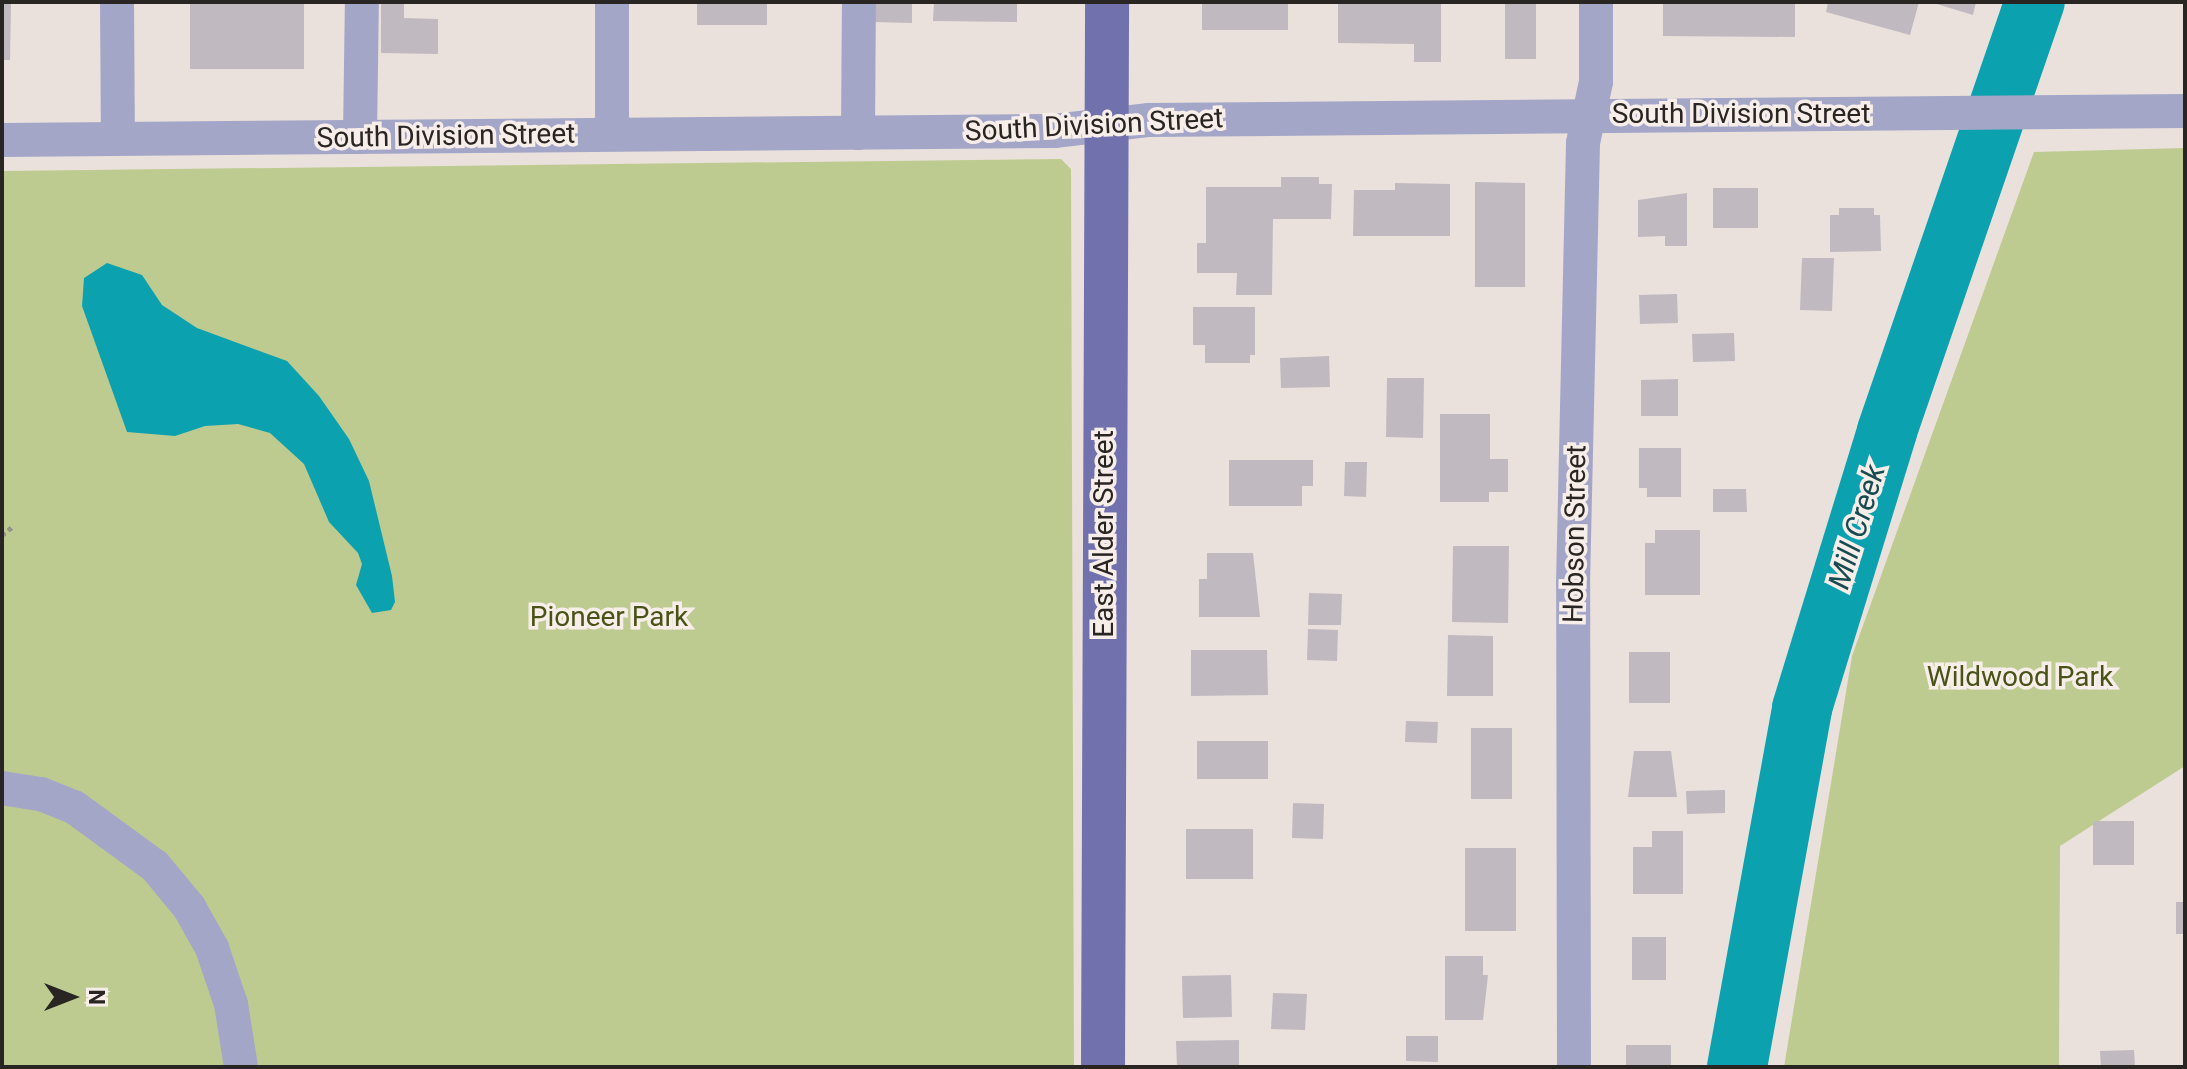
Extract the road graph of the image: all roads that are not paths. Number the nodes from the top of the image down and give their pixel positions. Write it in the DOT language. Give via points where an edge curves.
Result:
graph roads {
  1 [pos="117,2"];
  2 [pos="362,2"];
  3 [pos="612,2"];
  4 [pos="859,2"];
  5 [pos="1107,2"];
  6 [pos="1596,2"];
  7 [pos="2185,111"];
  8 [pos="1589,114"];
  9 [pos="1106,125"];
  10 [pos="612,133"];
  11 [pos="858,133"];
  12 [pos="360,137"];
  13 [pos="118,138"];
  14 [pos="2,140"];
  15 [pos="2,788"];
  16 [pos="241,1067"];
  17 [pos="1103,1067"];
  18 [pos="1574,1067"];
  1 -- 13 [label="street"];
  2 -- 12 [label="street"];
  3 -- 10 [label="street"];
  4 -- 11 [label="street"];
  5 -- 9 [label="main road, East Alder Street"];
  6 -- 8 [label="street, Hobson Street" via="1596,82"];
  7 -- 8 [label="street, South Division Street"];
  8 -- 9 [label="street, South Division Street" via="1149,120"];
  8 -- 18 [label="street, Hobson Street" via="1583,143 1573,584"];
  9 -- 11 [label="street, South Division Street" via="1054,131"];
  9 -- 17 [label="main road, East Alder Street"];
  10 -- 11 [label="street, South Division Street"];
  10 -- 12 [label="street, South Division Street"];
  12 -- 13 [label="street, South Division Street"];
  13 -- 14 [label="street, South Division Street"];
  15 -- 16 [label="street" via="41,794 74,807 155,866 189,907 212,948 231,1004"];
}
